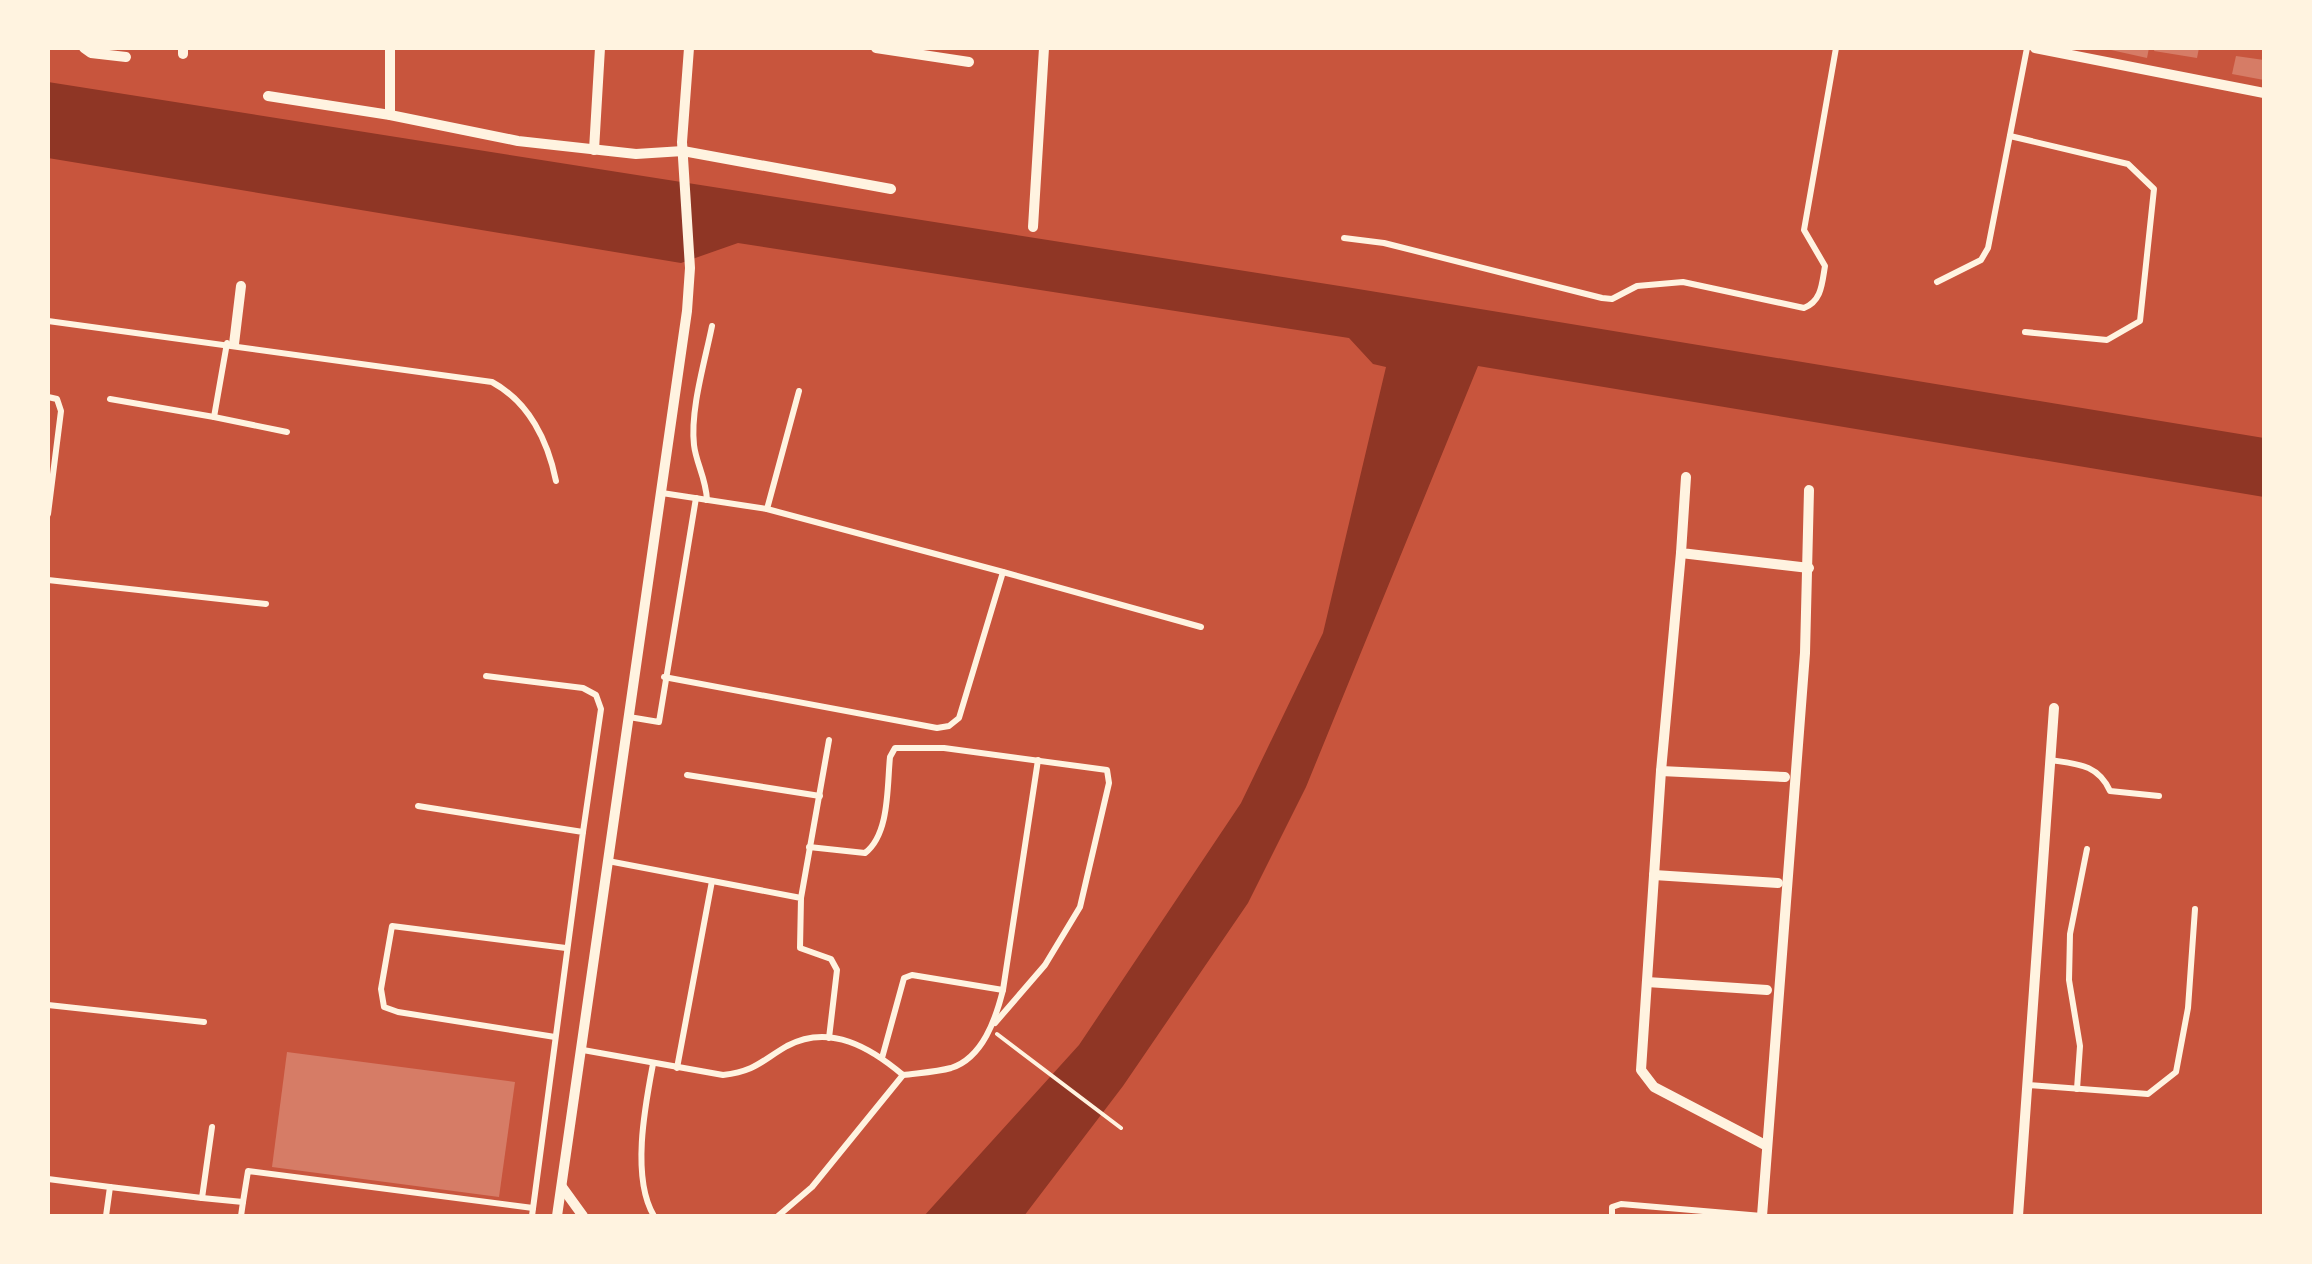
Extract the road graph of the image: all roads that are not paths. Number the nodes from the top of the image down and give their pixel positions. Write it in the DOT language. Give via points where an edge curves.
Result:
graph roads {
  1 [pos="84,48"];
  2 [pos="390,48"];
  3 [pos="600,48"];
  4 [pos="689,48"];
  5 [pos="876,48"];
  6 [pos="1044,48"];
  7 [pos="1836,48"];
  8 [pos="2028,48"];
  9 [pos="2036,48"];
  10 [pos="126,57"];
  11 [pos="969,62"];
  12 [pos="2264,93"];
  13 [pos="268,96"];
  14 [pos="390,115"];
  15 [pos="2010,136"];
  16 [pos="594,150"];
  17 [pos="683,157"];
  18 [pos="891,189"];
  19 [pos="1033,227"];
  20 [pos="1344,238"];
  21 [pos="1936,282"];
  22 [pos="241,286"];
  23 [pos="48,321"];
  24 [pos="712,326"];
  25 [pos="2025,332"];
  26 [pos="230,344"];
  27 [pos="800,391"];
  28 [pos="48,397"];
  29 [pos="110,399"];
  30 [pos="214,417"];
  31 [pos="287,432"];
  32 [pos="1686,477"];
  33 [pos="556,481"];
  34 [pos="1809,490"];
  35 [pos="661,493"];
  36 [pos="696,498"];
  37 [pos="707,500"];
  38 [pos="767,509"];
  39 [pos="48,514"];
  40 [pos="1681,553"];
  41 [pos="1809,568"];
  42 [pos="1003,572"];
  43 [pos="48,580"];
  44 [pos="266,604"];
  45 [pos="1201,627"];
  46 [pos="486,676"];
  47 [pos="664,677"];
  48 [pos="2054,708"];
  49 [pos="629,717"];
  50 [pos="829,740"];
  51 [pos="1038,760"];
  52 [pos="2050,760"];
  53 [pos="1661,771"];
  54 [pos="687,775"];
  55 [pos="1785,778"];
  56 [pos="820,796"];
  57 [pos="2159,796"];
  58 [pos="418,806"];
  59 [pos="583,832"];
  60 [pos="809,848"];
  61 [pos="2087,849"];
  62 [pos="608,861"];
  63 [pos="1654,875"];
  64 [pos="712,881"];
  65 [pos="1778,883"];
  66 [pos="800,898"];
  67 [pos="2195,909"];
  68 [pos="566,948"];
  69 [pos="1647,982"];
  70 [pos="1003,990"];
  71 [pos="1767,990"];
  72 [pos="48,1005"];
  73 [pos="204,1022"];
  74 [pos="993,1027"];
  75 [pos="555,1037"];
  76 [pos="830,1038"];
  77 [pos="583,1050"];
  78 [pos="882,1058"];
  79 [pos="653,1064"];
  80 [pos="677,1068"];
  81 [pos="903,1075"];
  82 [pos="2028,1086"];
  83 [pos="2077,1089"];
  84 [pos="212,1126"];
  85 [pos="1767,1146"];
  86 [pos="48,1179"];
  87 [pos="110,1187"];
  88 [pos="562,1187"];
  89 [pos="202,1198"];
  90 [pos="243,1202"];
  91 [pos="533,1212"];
  92 [pos="106,1216"];
  93 [pos="241,1216"];
  94 [pos="557,1216"];
  95 [pos="583,1216"];
  96 [pos="654,1216"];
  97 [pos="778,1216"];
  98 [pos="1612,1216"];
  99 [pos="1762,1216"];
  100 [pos="2018,1216"];
  1 -- 10 [label="street"];
  2 -- 14 [label="street"];
  3 -- 16 [label="street"];
  4 -- 17 [label="street"];
  5 -- 11 [label="street"];
  6 -- 19 [label="street"];
  7 -- 20 [label="lane" via="1804,230 1825,266 1820,294 1804,308 1683,282 1602,298 1384,242"];
  8 -- 15 [label="lane"];
  9 -- 12 [label="street"];
  13 -- 14 [label="street"];
  14 -- 16 [label="street"];
  15 -- 21 [label="lane" via="1988,248 1981,260"];
  15 -- 25 [label="lane" via="2128,164 2154,189 2140,321 2107,340"];
  16 -- 17 [label="street"];
  17 -- 18 [label="street"];
  17 -- 35 [label="street" via="690,268"];
  22 -- 26 [label="street"];
  23 -- 26 [label="lane"];
  24 -- 37 [label="lane" via="694,428"];
  26 -- 30 [label="lane"];
  26 -- 33 [label="lane" via="492,382 508,390 533,421"];
  27 -- 38 [label="lane"];
  28 -- 39 [label="lane" via="62,411"];
  29 -- 30 [label="lane"];
  30 -- 31 [label="lane"];
  32 -- 40 [label="street"];
  34 -- 41 [label="street"];
  35 -- 36 [label="lane"];
  35 -- 49 [label="street"];
  36 -- 37 [label="lane"];
  36 -- 47 [label="lane"];
  37 -- 38 [label="lane"];
  38 -- 42 [label="lane"];
  40 -- 41 [label="street"];
  40 -- 53 [label="street"];
  41 -- 85 [label="street"];
  42 -- 45 [label="lane"];
  42 -- 47 [label="lane" via="959,718 949,726"];
  43 -- 44 [label="lane"];
  46 -- 59 [label="lane" via="596,695 601,708"];
  47 -- 49 [label="lane" via="659,722"];
  48 -- 52 [label="street"];
  49 -- 62 [label="street"];
  50 -- 56 [label="lane"];
  51 -- 60 [label="lane" via="895,748 874,846 854,853"];
  51 -- 70 [label="lane"];
  51 -- 74 [label="lane" via="1110,773 1080,908 1045,965"];
  52 -- 57 [label="lane" via="2090,766 2110,791"];
  52 -- 82 [label="street"];
  53 -- 55 [label="street"];
  53 -- 63 [label="street"];
  54 -- 56 [label="lane"];
  56 -- 60 [label="lane"];
  58 -- 59 [label="lane"];
  59 -- 68 [label="lane"];
  60 -- 66 [label="lane"];
  61 -- 83 [label="lane" via="2068,980 2080,1046"];
  62 -- 64 [label="lane"];
  62 -- 77 [label="street"];
  63 -- 65 [label="street"];
  63 -- 69 [label="street"];
  64 -- 66 [label="lane"];
  64 -- 80 [label="lane"];
  66 -- 76 [label="lane" via="800,948 830,959 837,970"];
  67 -- 83 [label="lane" via="2176,1072 2148,1094"];
  68 -- 75 [label="lane"];
  68 -- 75 [label="lane" via="392,926 380,988 384,1007 398,1012"];
  69 -- 71 [label="street"];
  69 -- 85 [label="street" via="1646,1080"];
  70 -- 74 [label="lane"];
  70 -- 78 [label="lane" via="904,978"];
  72 -- 73 [label="lane"];
  74 -- 81 [label="lane" via="952,1068"];
  75 -- 91 [label="lane"];
  76 -- 78 [label="lane"];
  76 -- 80 [label="lane" via="788,1046 746,1072"];
  77 -- 79 [label="lane"];
  77 -- 88 [label="street"];
  78 -- 81 [label="lane"];
  79 -- 80 [label="lane"];
  79 -- 96 [label="lane" via="644,1187"];
  81 -- 97 [label="lane" via="812,1187"];
  82 -- 83 [label="lane"];
  82 -- 100 [label="street"];
  84 -- 89 [label="lane"];
  85 -- 99 [label="street"];
  86 -- 87 [label="lane"];
  87 -- 89 [label="lane"];
  87 -- 92 [label="lane"];
  88 -- 94 [label="street"];
  88 -- 95 [label="street"];
  89 -- 90 [label="lane"];
  90 -- 91 [label="lane" via="248,1171"];
  90 -- 93 [label="lane"];
  98 -- 99 [label="lane" via="1621,1204"];
}
